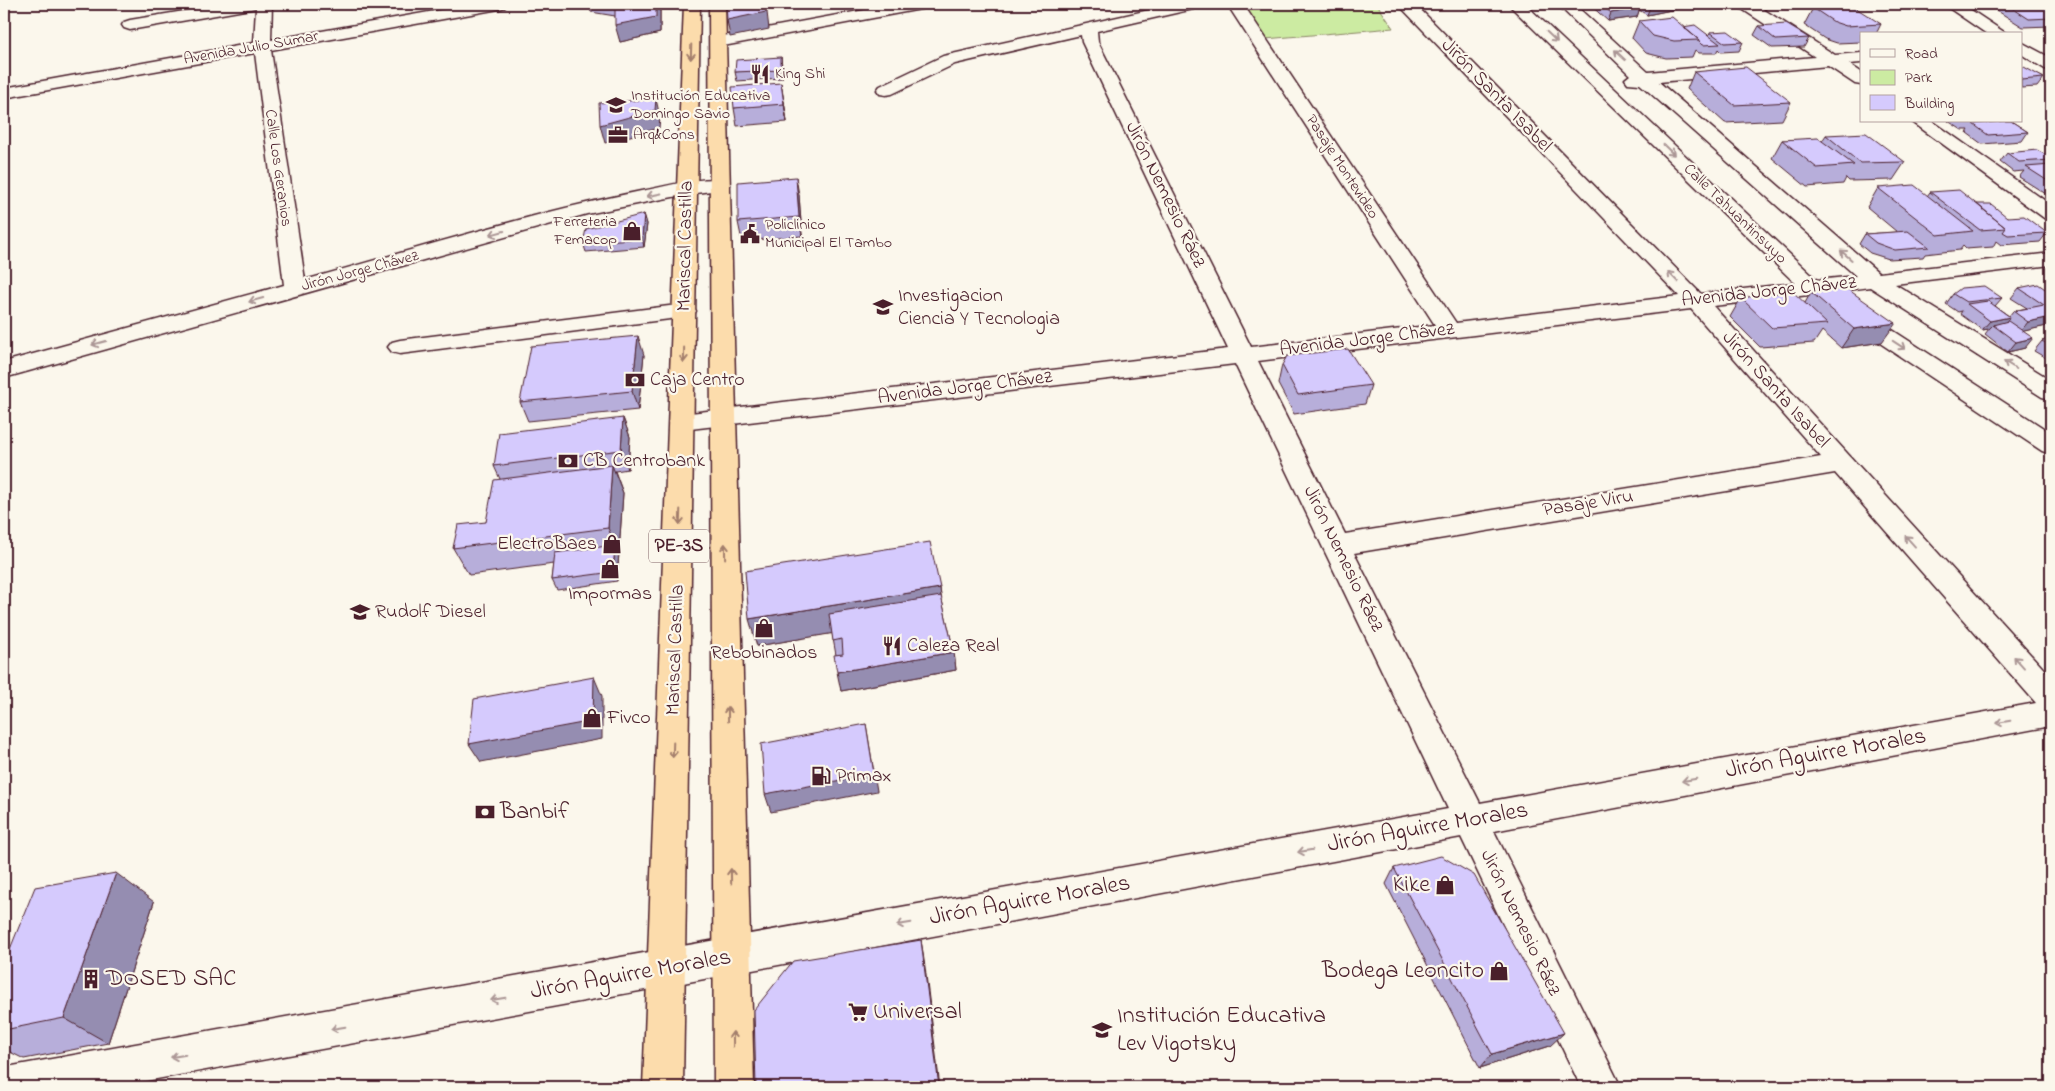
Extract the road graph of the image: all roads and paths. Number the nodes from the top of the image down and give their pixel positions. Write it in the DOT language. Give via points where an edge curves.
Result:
graph roads {
  1 [pos="252,4"];
  2 [pos="264,4"];
  3 [pos="499,4"];
  4 [pos="692,4"];
  5 [pos="717,4"];
  6 [pos="921,4"];
  7 [pos="1196,4"];
  8 [pos="1235,4"];
  9 [pos="1406,4"];
  10 [pos="1516,4"];
  11 [pos="1565,4"];
  12 [pos="1745,4"];
  13 [pos="1951,4"];
  14 [pos="130,25"];
  15 [pos="1089,29"];
  16 [pos="1996,32"];
  17 [pos="2044,41"];
  18 [pos="718,42"];
  19 [pos="2022,43"];
  20 [pos="262,46"];
  21 [pos="2022,49"];
  22 [pos="1860,58"];
  23 [pos="1833,60"];
  24 [pos="2051,65"];
  25 [pos="1644,78"];
  26 [pos="1860,79"];
  27 [pos="1598,82"];
  28 [pos="886,90"];
  29 [pos="4,93"];
  30 [pos="1921,122"];
  31 [pos="720,185"];
  32 [pos="688,188"];
  33 [pos="2051,214"];
  34 [pos="2051,259"];
  35 [pos="1875,281"];
  36 [pos="1811,286"];
  37 [pos="295,289"];
  38 [pos="1695,300"];
  39 [pos="685,311"];
  40 [pos="1450,330"];
  41 [pos="400,347"];
  42 [pos="1243,354"];
  43 [pos="4,370"];
  44 [pos="2051,391"];
  45 [pos="723,417"];
  46 [pos="682,422"];
  47 [pos="2051,445"];
  48 [pos="1840,463"];
  49 [pos="1336,546"];
  50 [pos="2051,698"];
  51 [pos="2051,713"];
  52 [pos="1470,820"];
  53 [pos="732,956"];
  54 [pos="667,968"];
  55 [pos="7,1087"];
  56 [pos="664,1087"];
  57 [pos="734,1087"];
  58 [pos="1601,1087"];
  1 -- 14 [label="street"];
  2 -- 20 [label="street, Calle Los Geranios"];
  3 -- 20 [label="street, Avenida Julio Sumar"];
  4 -- 32 [label="highway, Mariscal Castilla / PE-3S, one-way"];
  5 -- 18 [label="highway, Mariscal Castilla / PE-3S"];
  6 -- 18 [label="street"];
  7 -- 15 [label="street"];
  8 -- 40 [label="street, Pasaje Montevideo"];
  38 -- 9 [label="street, Jirón Santa Isabel, one-way"];
  10 -- 27 [label="street, Calle Tahuantinsuyo, one-way"];
  25 -- 11 [label="street, Calle Tahuantinsuyo, one-way"];
  12 -- 23 [label="street"];
  13 -- 16 [label="street"];
  15 -- 28 [label="street" via="949,60"];
  15 -- 42 [label="street, Jirón Nemesio Ráez" via="1090,42"];
  17 -- 19 [label="street"];
  18 -- 31 [label="highway, Mariscal Castilla / PE-3S"];
  20 -- 29 [label="street, Avenida Julio Sumar"];
  20 -- 37 [label="street, Calle Los Geranios"];
  21 -- 24 [label="street"];
  22 -- 23 [label="street"];
  23 -- 25 [label="street"];
  23 -- 26 [label="street"];
  25 -- 27 [label="street"];
  35 -- 25 [label="street, Calle Tahuantinsuyo, one-way"];
  27 -- 36 [label="street, Calle Tahuantinsuyo, one-way"];
  30 -- 33 [label="street"];
  31 -- 32 [label="street, Jirón Jorge Chávez"];
  31 -- 45 [label="highway, Mariscal Castilla / PE-3S"];
  32 -- 37 [label="street, Jirón Jorge Chávez, one-way" via="584,209"];
  32 -- 39 [label="highway, Mariscal Castilla / PE-3S"];
  34 -- 35 [label="street, Avenida Jorge Chávez"];
  35 -- 36 [label="street, Avenida Jorge Chávez"];
  44 -- 35 [label="street, Calle Tahuantinsuyo, one-way"];
  36 -- 38 [label="street, Avenida Jorge Chávez"];
  36 -- 47 [label="street, Calle Tahuantinsuyo, one-way"];
  37 -- 43 [label="street, Jirón Jorge Chávez, one-way"];
  38 -- 40 [label="street, Avenida Jorge Chávez"];
  38 -- 48 [label="street, Jirón Santa Isabel"];
  39 -- 41 [label="street"];
  39 -- 46 [label="highway, Mariscal Castilla / PE-3S, one-way"];
  40 -- 42 [label="street, Avenida Jorge Chávez"];
  42 -- 45 [label="street, Avenida Jorge Chávez"];
  42 -- 49 [label="street, Jirón Nemesio Ráez"];
  45 -- 46 [label="street, Avenida Jorge Chávez"];
  53 -- 45 [label="highway, Mariscal Castilla / PE-3S, one-way"];
  46 -- 54 [label="highway, Mariscal Castilla / PE-3S, one-way"];
  48 -- 49 [label="street, Pasaje Viru"];
  50 -- 48 [label="street, Jirón Santa Isabel, one-way"];
  49 -- 52 [label="street, Jirón Nemesio Ráez"];
  51 -- 52 [label="street, Jirón Aguirre Morales, one-way"];
  52 -- 53 [label="street, Jirón Aguirre Morales, one-way"];
  52 -- 58 [label="street, Jirón Nemesio Ráez"];
  53 -- 54 [label="street, Jirón Aguirre Morales"];
  57 -- 53 [label="highway, Mariscal Castilla / PE-3S, one-way"];
  54 -- 55 [label="street, Jirón Aguirre Morales, one-way"];
  54 -- 56 [label="highway, Mariscal Castilla / PE-3S"];
}
